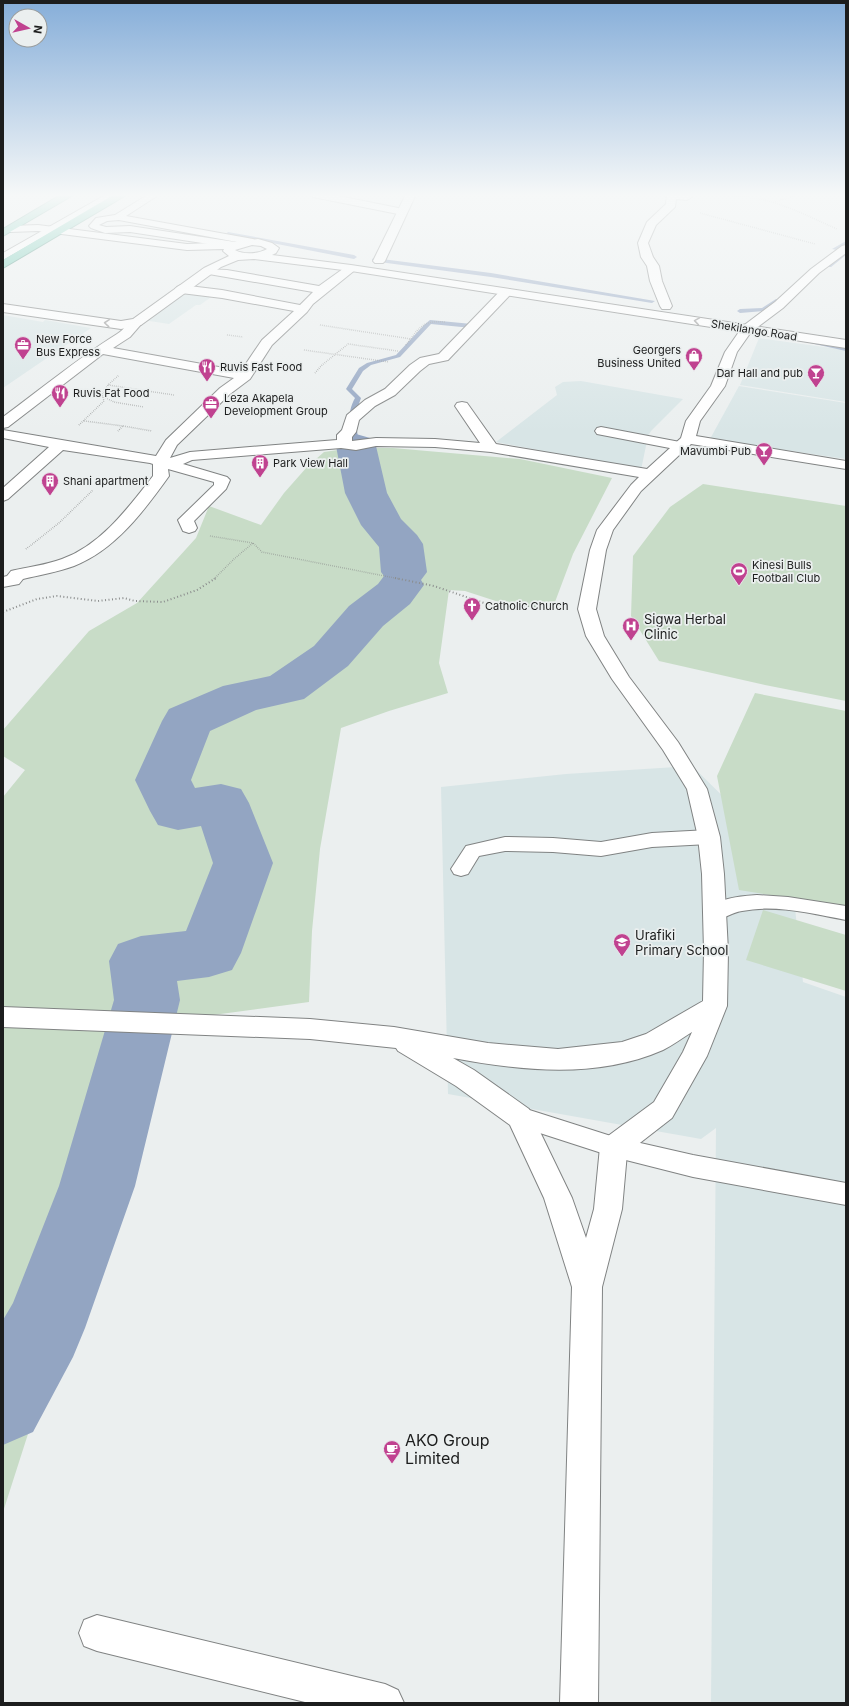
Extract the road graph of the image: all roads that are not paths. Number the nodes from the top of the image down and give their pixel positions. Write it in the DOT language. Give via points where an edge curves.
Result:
graph roads {
  1 [pos="195,274"];
  2 [pos="230,274"];
  3 [pos="340,274"];
  4 [pos="341,274"];
  5 [pos="385,274"];
  6 [pos="459,274"];
  7 [pos="655,274"];
  8 [pos="812,274"];
  9 [pos="181,289"];
  10 [pos="318,289"];
  11 [pos="506,292"];
  12 [pos="666,306"];
  13 [pos="3,308"];
  14 [pos="300,309"];
  15 [pos="137,322"];
  16 [pos="753,325"];
  17 [pos="846,334"];
  18 [pos="846,344"];
  19 [pos="101,350"];
  20 [pos="245,376"];
  21 [pos="462,406"];
  22 [pos="3,424"];
  23 [pos="601,432"];
  24 [pos="3,434"];
  25 [pos="684,442"];
  26 [pos="58,444"];
  27 [pos="341,444"];
  28 [pos="491,448"];
  29 [pos="164,463"];
  30 [pos="846,465"];
  31 [pos="650,474"];
  32 [pos="3,496"];
  33 [pos="189,528"];
  34 [pos="3,582"];
  35 [pos="709,837"];
  36 [pos="460,868"];
  37 [pos="846,913"];
  38 [pos="714,914"];
  39 [pos="715,1006"];
  40 [pos="3,1017"];
  41 [pos="394,1037"];
  42 [pos="520,1117"];
  43 [pos="614,1147"];
  44 [pos="846,1194"];
  45 [pos="587,1287"];
  46 [pos="97,1633"];
  47 [pos="385,1703"];
  48 [pos="580,1703"];
  1 -- 9 [label="street"];
  2 -- 10 [label="street"];
  3 -- 10 [label="street"];
  4 -- 14 [label="street"];
  5 -- 11 [label="street, Shekilango Road"];
  6 -- 12 [label="street, Shekilango Road"];
  7 -- 12 [label="street"];
  8 -- 16 [label="street"];
  9 -- 14 [label="street"];
  9 -- 15 [label="street"];
  10 -- 14 [label="street"];
  16 -- 11 [label="street, Shekilango Road, one-way"];
  11 -- 27 [label="street" via="443,357 425,361 390,392 370,403 352,418 349,432 344,435 345,440"];
  12 -- 16 [label="street, Shekilango Road"];
  15 -- 13 [label="street, one-way" via="121,325"];
  14 -- 20 [label="street" via="267,343"];
  15 -- 19 [label="street" via="126,334"];
  16 -- 17 [label="street, Shekilango Road"];
  16 -- 18 [label="street, Shekilango Road"];
  16 -- 25 [label="street" via="731,352 718,386 694,421"];
  19 -- 20 [label="street"];
  19 -- 22 [label="street"];
  20 -- 29 [label="street" via="225,391 171,443"];
  21 -- 28 [label="street"];
  23 -- 25 [label="lane"];
  24 -- 26 [label="street"];
  25 -- 30 [label="street"];
  25 -- 31 [label="street"];
  26 -- 29 [label="street"];
  26 -- 32 [label="street"];
  27 -- 28 [label="street" via="356,446 376,442 435,443"];
  27 -- 29 [label="street" via="190,456"];
  28 -- 31 [label="street"];
  29 -- 33 [label="street" via="222,480 221,486 186,520"];
  29 -- 34 [label="street" via="160,476 151,490 112,534 88,553 67,563 16,575 13,580"];
  31 -- 35 [label="street" via="636,488 605,530 598,550 587,609 595,636 621,679 698,789"];
  35 -- 36 [label="lane" via="652,840 601,849 505,844 473,851"];
  35 -- 38 [label="street"];
  37 -- 38 [label="lane" via="799,905 756,902 732,905"];
  38 -- 39 [label="street"];
  39 -- 41 [label="street" via="655,1042 622,1053 558,1060 488,1054"];
  39 -- 43 [label="street" via="694,1056 663,1110"];
  40 -- 41 [label="street" via="310,1029"];
  41 -- 42 [label="street" via="465,1078"];
  42 -- 43 [label="lane"];
  42 -- 45 [label="street" via="558,1198"];
  43 -- 44 [label="lane" via="693,1166"];
  43 -- 45 [label="street" via="608,1209"];
  45 -- 48 [label="street"];
  46 -- 47 [label="street"];
}
